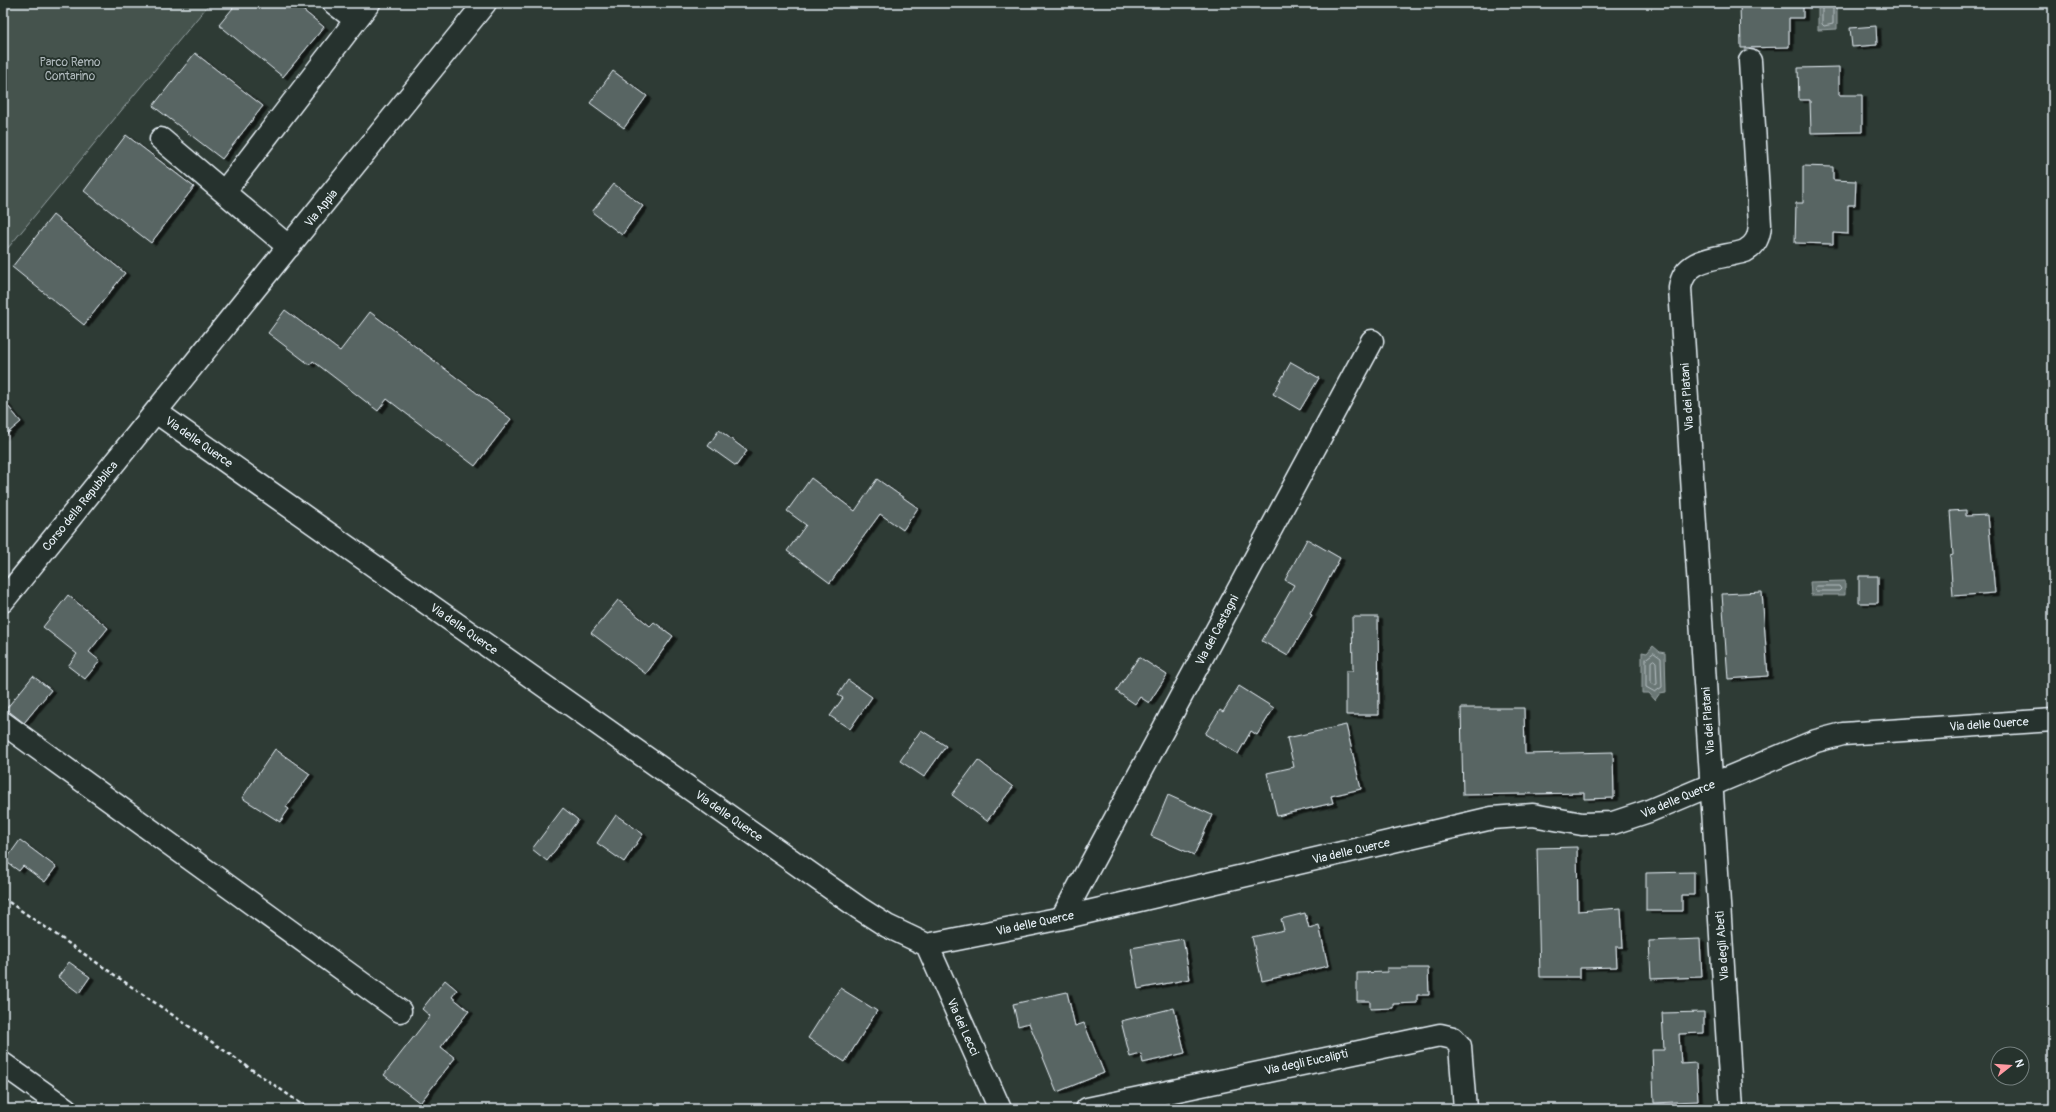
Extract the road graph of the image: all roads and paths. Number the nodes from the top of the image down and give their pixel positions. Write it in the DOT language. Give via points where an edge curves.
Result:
graph roads {
  1 [pos="334,3"];
  2 [pos="369,3"];
  3 [pos="485,3"];
  4 [pos="356,20"];
  5 [pos="1750,61"];
  6 [pos="161,139"];
  7 [pos="224,192"];
  8 [pos="289,247"];
  9 [pos="1372,342"];
  10 [pos="156,412"];
  11 [pos="3,600"];
  12 [pos="2053,720"];
  13 [pos="3,723"];
  14 [pos="1712,784"];
  15 [pos="3,898"];
  16 [pos="1062,918"];
  17 [pos="927,945"];
  18 [pos="400,1011"];
  19 [pos="3,1064"];
  20 [pos="66,1109"];
  21 [pos="309,1109"];
  22 [pos="1000,1109"];
  23 [pos="1087,1109"];
  24 [pos="1465,1109"];
  25 [pos="1732,1109"];
  1 -- 4 [label="street"];
  2 -- 4 [label="street"];
  3 -- 8 [label="street, Via Appia"];
  4 -- 7 [label="street"];
  5 -- 14 [label="street, Via dei Platani" via="1760,225 1758,237 1751,248 1745,251 1690,267 1683,277 1680,288"];
  6 -- 7 [label="street"];
  7 -- 8 [label="street"];
  8 -- 10 [label="street, Via Appia"];
  9 -- 16 [label="street, Via dei Castagni"];
  10 -- 11 [label="street, Corso della Repubblica"];
  10 -- 17 [label="street, Via delle Querce" via="859,908 887,926"];
  12 -- 14 [label="street, Via delle Querce" via="1843,734 1816,741"];
  13 -- 18 [label="street"];
  14 -- 16 [label="street, Via delle Querce" via="1649,812 1613,823 1582,824 1533,815 1496,818"];
  14 -- 25 [label="street, Via degli Abeti"];
  15 -- 21 [label="path"];
  16 -- 17 [label="street, Via delle Querce"];
  17 -- 22 [label="street, Via dei Lecci"];
  19 -- 20 [label="street"];
  23 -- 24 [label="street, Via degli Eucalipti" via="1440,1034 1453,1038 1460,1046"];
}
